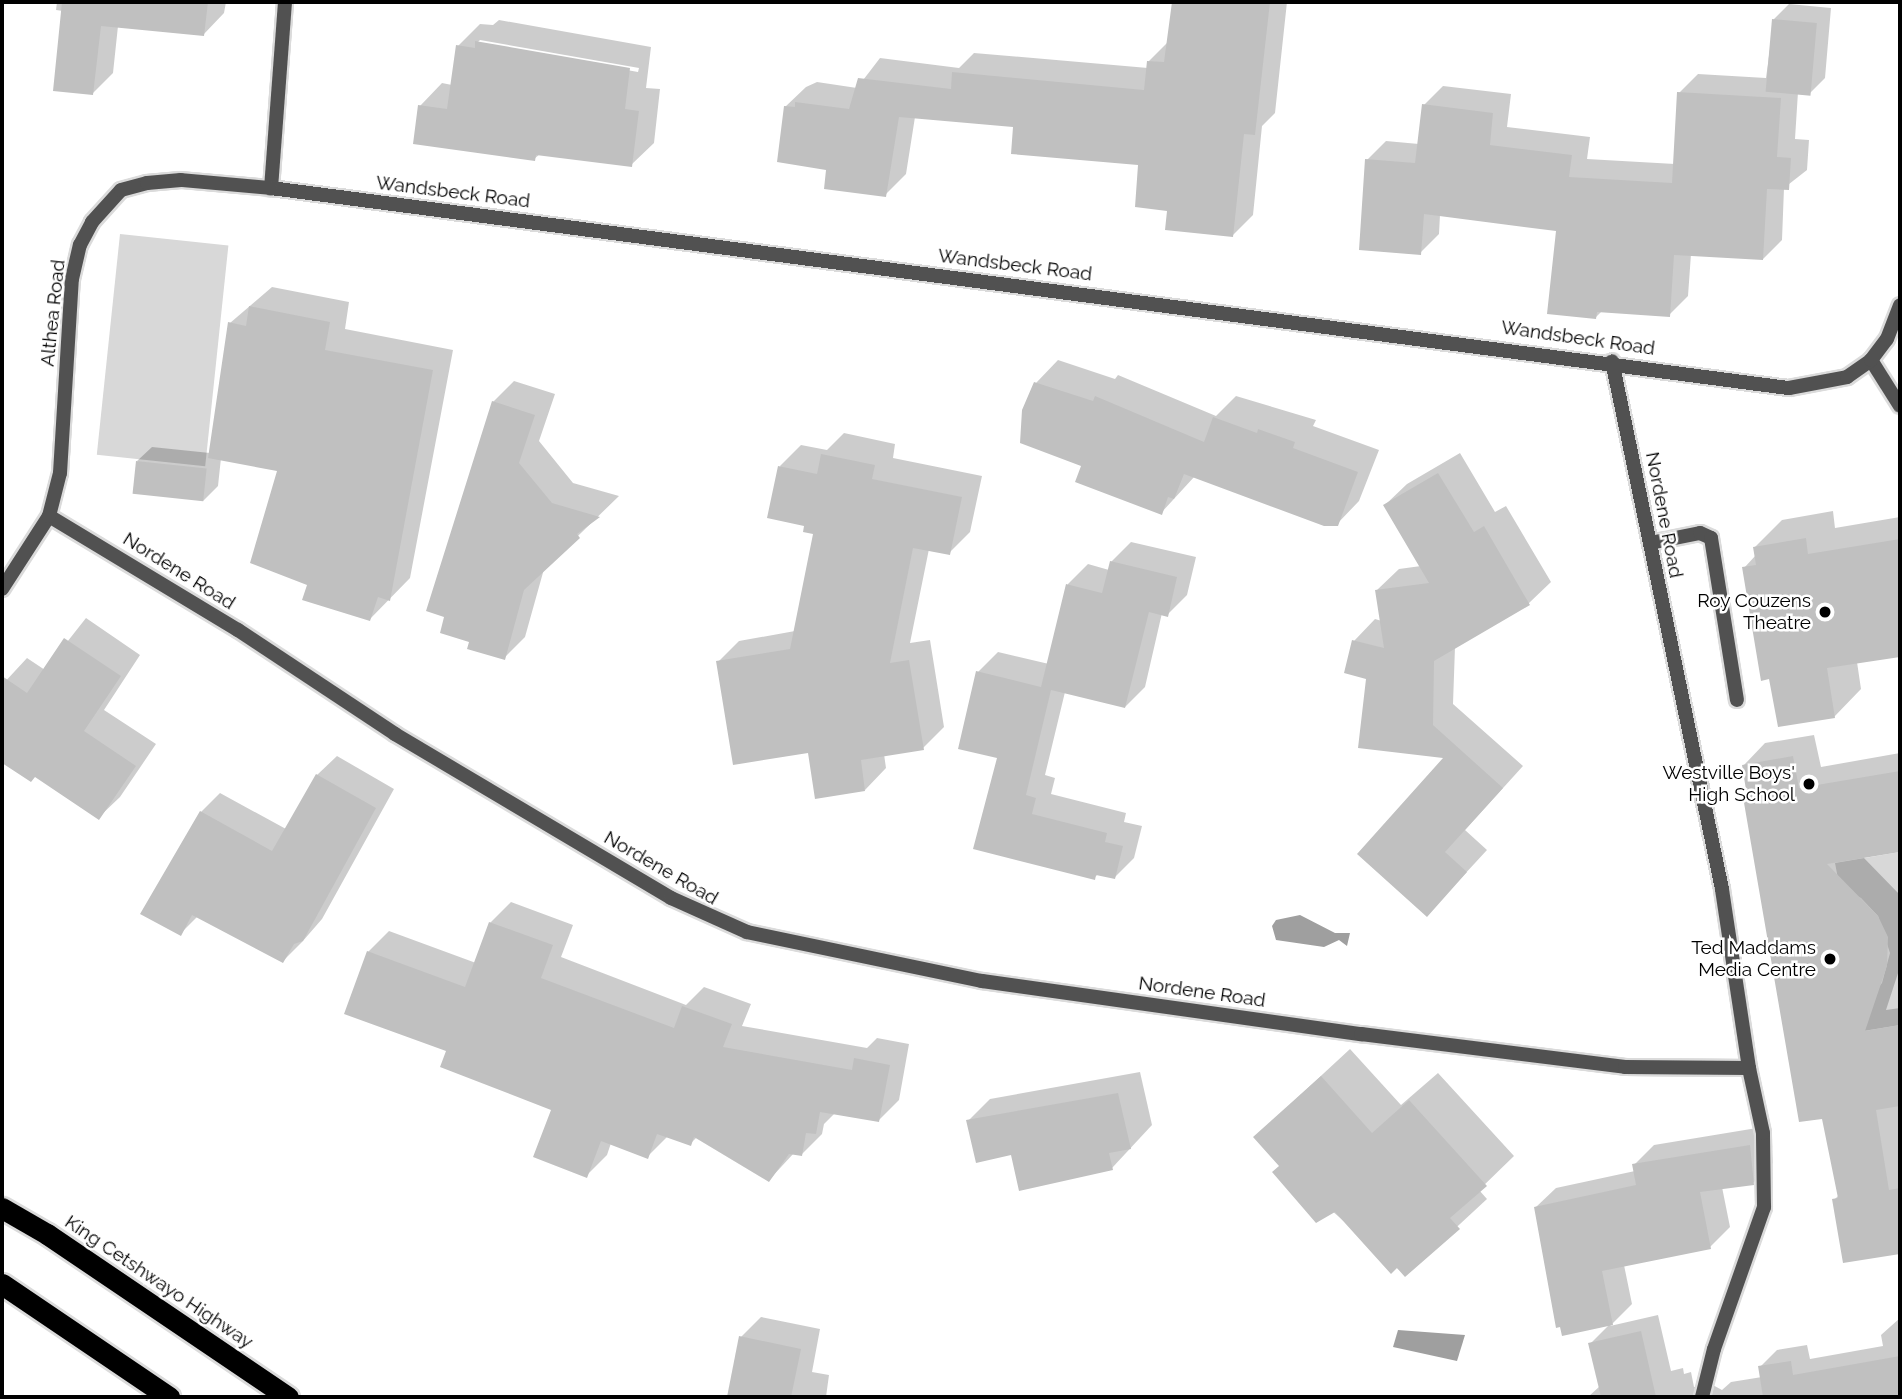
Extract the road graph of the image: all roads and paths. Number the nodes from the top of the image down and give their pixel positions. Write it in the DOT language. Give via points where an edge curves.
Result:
graph roads {
  1 [pos="285,2"];
  2 [pos="271,188"];
  3 [pos="1900,305"];
  4 [pos="1871,360"];
  5 [pos="1612,361"];
  6 [pos="1900,406"];
  7 [pos="49,516"];
  8 [pos="1650,543"];
  9 [pos="2,589"];
  10 [pos="1737,700"];
  11 [pos="1749,1068"];
  12 [pos="2,1208"];
  13 [pos="2,1284"];
  14 [pos="169,1397"];
  15 [pos="288,1397"];
  16 [pos="1702,1397"];
  1 -- 2 [label="street"];
  2 -- 5 [label="street, Wandsbeck Road"];
  2 -- 7 [label="street, Althea Road" via="181,180 146,183 121,190 92,222 80,245 72,279 60,473"];
  3 -- 4 [label="street, Wandsbeck Road" via="1887,339"];
  4 -- 5 [label="street, Wandsbeck Road" via="1847,377 1789,388"];
  4 -- 6 [label="street"];
  5 -- 8 [label="street, Nordene Road"];
  7 -- 9 [label="street, Althea Road"];
  7 -- 11 [label="street, Nordene Road" via="238,630 395,734 671,898 747,932 982,981 1361,1034 1625,1067"];
  8 -- 10 [label="street" via="1700,533 1712,538"];
  8 -- 11 [label="street, Nordene Road" via="1722,889"];
  11 -- 16 [label="street" via="1763,1133 1763,1207"];
  12 -- 15 [label="highway, King Cetshwayo Highway"];
  13 -- 14 [label="highway"];
}
